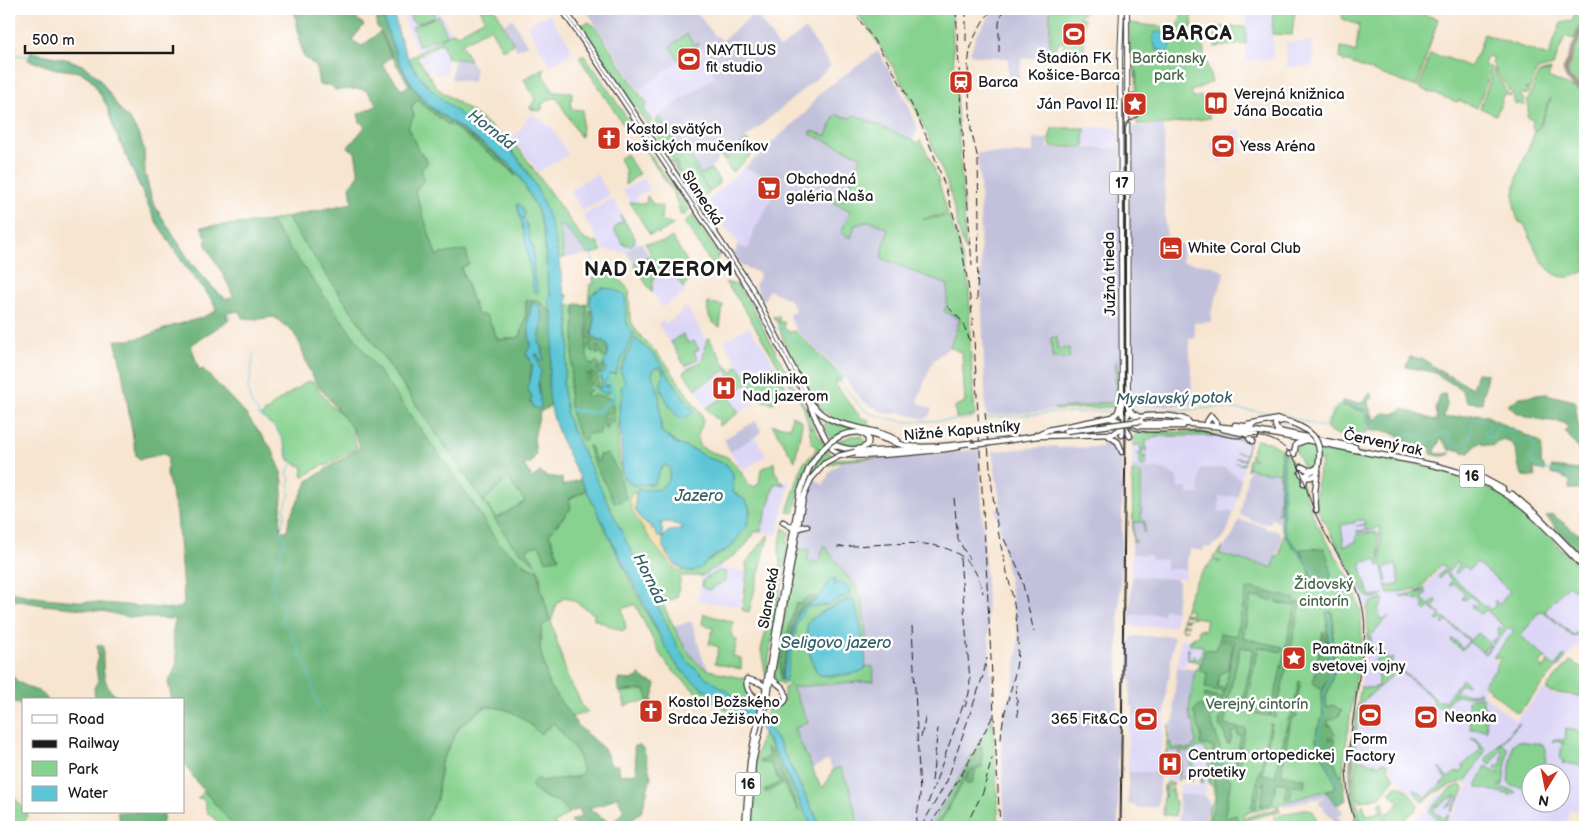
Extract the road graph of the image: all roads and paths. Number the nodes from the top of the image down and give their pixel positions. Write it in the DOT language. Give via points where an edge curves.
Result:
graph roads {
  1 [pos="561,9"];
  2 [pos="565,9"];
  3 [pos="1122,9"];
  4 [pos="1127,9"];
  5 [pos="770,325"];
  6 [pos="1122,398"];
  7 [pos="812,406"];
  8 [pos="1129,411"];
  9 [pos="1120,412"];
  10 [pos="1109,418"];
  11 [pos="1140,422"];
  12 [pos="1290,422"];
  13 [pos="1126,423"];
  14 [pos="1207,424"];
  15 [pos="1242,425"];
  16 [pos="1281,431"];
  17 [pos="858,432"];
  18 [pos="1065,433"];
  19 [pos="1245,434"];
  20 [pos="1102,435"];
  21 [pos="1122,435"];
  22 [pos="1037,436"];
  23 [pos="1256,436"];
  24 [pos="841,437"];
  25 [pos="1310,441"];
  26 [pos="828,442"];
  27 [pos="1252,442"];
  28 [pos="971,444"];
  29 [pos="834,445"];
  30 [pos="904,445"];
  31 [pos="958,447"];
  32 [pos="861,448"];
  33 [pos="1122,452"];
  34 [pos="819,454"];
  35 [pos="1289,454"];
  36 [pos="1302,466"];
  37 [pos="1318,467"];
  38 [pos="1304,483"];
  39 [pos="804,494"];
  40 [pos="1316,510"];
  41 [pos="797,519"];
  42 [pos="795,528"];
  43 [pos="1585,564"];
  44 [pos="1585,569"];
  45 [pos="770,678"];
  46 [pos="758,682"];
  47 [pos="780,686"];
  48 [pos="768,688"];
  49 [pos="747,827"];
  1 -- 5 [label="main road, Slanecká"];
  2 -- 5 [label="main road, Slanecká" via="752,287"];
  3 -- 6 [label="main road, Južná trieda / 17"];
  4 -- 8 [label="main road, Južná trieda / 17"];
  5 -- 7 [label="main road, Slanecká"];
  5 -- 7 [label="main road, Slanecká"];
  6 -- 9 [label="highway"];
  7 -- 26 [label="highway"];
  7 -- 29 [label="highway"];
  7 -- 30 [label="highway" via="832,420 873,430"];
  8 -- 11 [label="highway"];
  8 -- 13 [label="highway"];
  9 -- 10 [label="highway"];
  9 -- 13 [label="highway"];
  10 -- 13 [label="highway"];
  10 -- 22 [label="highway" via="1048,430"];
  11 -- 13 [label="highway"];
  11 -- 13 [label="highway"];
  11 -- 13 [label="highway" via="1130,436"];
  11 -- 14 [label="highway, Červený rak / 16"];
  11 -- 14 [label="highway, Červený rak / 16" via="1168,420"];
  11 -- 18 [label="highway, Nižné Kapustníky / 16, bridge"];
  12 -- 15 [label="highway" via="1275,419"];
  12 -- 16 [label="highway" via="1275,423"];
  12 -- 37 [label="highway, bridge" via="1316,438 1320,450"];
  13 -- 20 [label="highway" via="1116,433"];
  13 -- 21 [label="highway"];
  14 -- 15 [label="highway, Červený rak / 16" via="1211,416 1217,423"];
  14 -- 19 [label="highway"];
  14 -- 25 [label="highway, Červený rak / 16"];
  15 -- 16 [label="highway, Červený rak / 16"];
  16 -- 43 [label="highway, Červený rak / 16" via="1459,468 1500,486 1538,516"];
  17 -- 24 [label="highway, 16"];
  17 -- 30 [label="highway, 16" via="872,433"];
  17 -- 32 [label="highway" via="868,439 867,445"];
  18 -- 20 [label="highway" via="1074,436"];
  18 -- 22 [label="highway, Nižné Kapustníky / 16"];
  19 -- 23 [label="highway"];
  19 -- 27 [label="highway"];
  20 -- 33 [label="highway" via="1115,439"];
  22 -- 28 [label="highway, Nižné Kapustníky / 16, bridge"];
  24 -- 32 [label="highway" via="862,435 866,442"];
  24 -- 34 [label="highway, bridge"];
  25 -- 35 [label="highway" via="1299,442 1294,454"];
  25 -- 44 [label="highway, Červený rak / 16" via="1457,471 1486,483 1526,510"];
  26 -- 29 [label="highway"];
  26 -- 31 [label="highway" via="844,456"];
  28 -- 30 [label="highway, Nižné Kapustníky / 16"];
  28 -- 31 [label="highway, Nižné Kapustníky / 16"];
  29 -- 32 [label="highway" via="844,449"];
  31 -- 39 [label="highway, Nižné Kapustníky / 16, bridge" via="855,452 837,457 824,464"];
  34 -- 39 [label="highway" via="808,476"];
  34 -- 41 [label="highway, Slanecká / 16" via="804,478"];
  36 -- 37 [label="highway" via="1309,470"];
  37 -- 38 [label="highway" via="1303,475"];
  37 -- 40 [label="highway"];
  39 -- 41 [label="highway, Slanecká / 16"];
  41 -- 42 [label="highway, Slanecká / 16"];
  41 -- 42 [label="highway" via="785,522"];
  41 -- 42 [label="highway" via="807,526"];
  42 -- 45 [label="highway, Slanecká / 16"];
  45 -- 46 [label="highway"];
  45 -- 47 [label="highway"];
  45 -- 48 [label="highway, Slanecká / 16"];
  46 -- 47 [label="highway" via="747,679 748,691 772,706 780,705 785,699 785,691"];
  46 -- 48 [label="highway"];
  47 -- 48 [label="highway"];
  48 -- 49 [label="highway, 16, bridge" via="749,767"];
}
